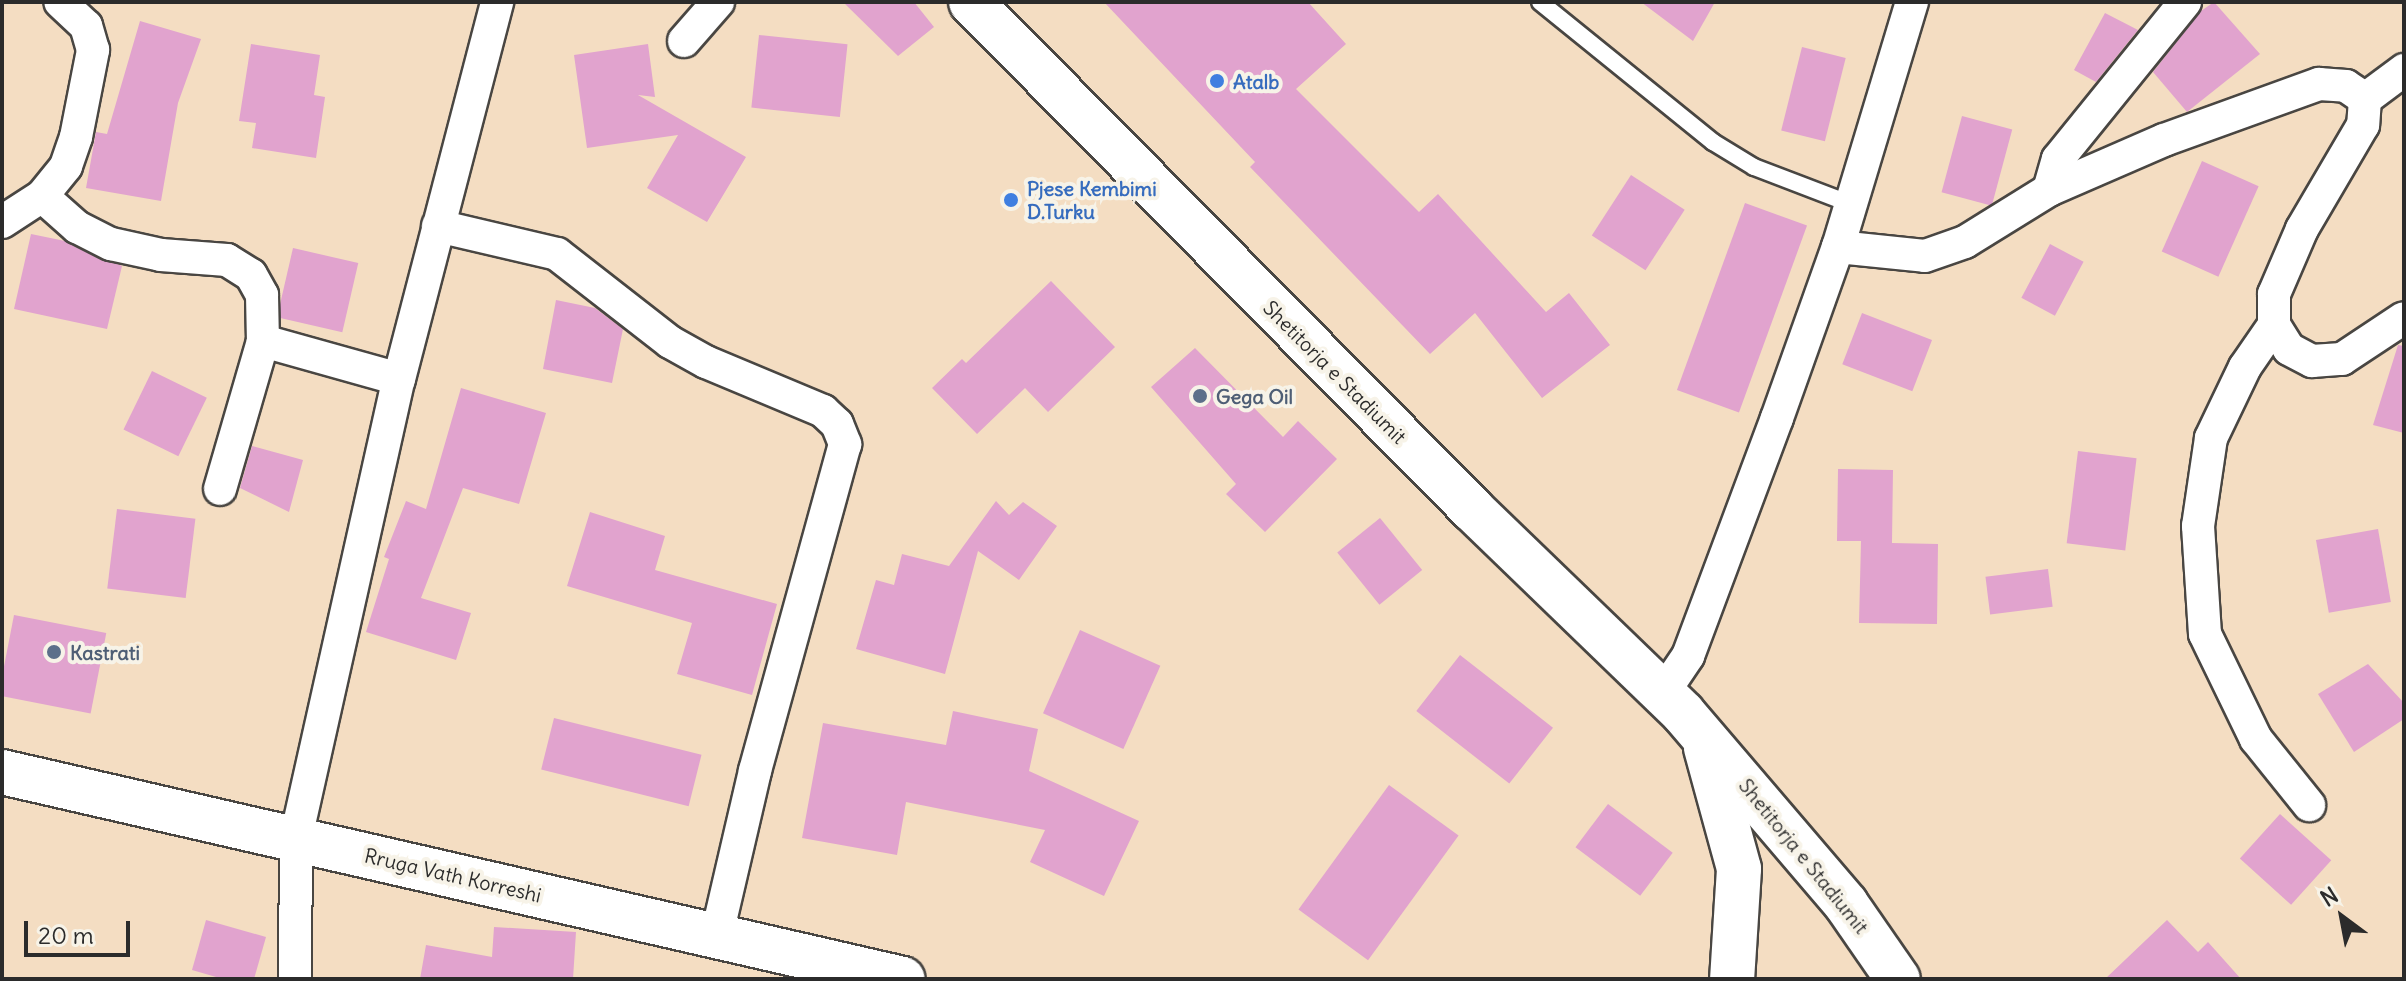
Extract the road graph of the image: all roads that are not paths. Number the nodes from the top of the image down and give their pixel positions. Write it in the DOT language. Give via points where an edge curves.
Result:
graph roads {
  1 [pos="60,2"];
  2 [pos="497,2"];
  3 [pos="718,2"];
  4 [pos="971,2"];
  5 [pos="1540,2"];
  6 [pos="1912,2"];
  7 [pos="2185,2"];
  8 [pos="684,41"];
  9 [pos="2404,70"];
  10 [pos="2365,99"];
  11 [pos="2049,190"];
  12 [pos="42,196"];
  13 [pos="1851,204"];
  14 [pos="2,222"];
  15 [pos="438,226"];
  16 [pos="1838,247"];
  17 [pos="2404,318"];
  18 [pos="2274,325"];
  19 [pos="263,341"];
  20 [pos="399,379"];
  21 [pos="220,489"];
  22 [pos="1663,693"];
  23 [pos="1702,739"];
  24 [pos="2,772"];
  25 [pos="2309,805"];
  26 [pos="296,838"];
  27 [pos="1738,929"];
  28 [pos="716,938"];
  29 [pos="295,979"];
  30 [pos="903,979"];
  31 [pos="1722,979"];
  32 [pos="1732,979"];
  33 [pos="1898,979"];
  1 -- 12 [label="street" via="86,26 93,50 66,166"];
  2 -- 15 [label="street"];
  3 -- 8 [label="street"];
  4 -- 22 [label="main road, Shetitorja e Stadiumit" via="1461,498"];
  5 -- 13 [label="lane" via="1713,142 1754,167"];
  6 -- 13 [label="street"];
  7 -- 11 [label="street" via="2058,159"];
  9 -- 10 [label="street"];
  10 -- 11 [label="street" via="2346,86 2319,84 2164,140"];
  10 -- 18 [label="street" via="2363,125 2302,229 2274,294"];
  11 -- 16 [label="street" via="1965,242 1925,256"];
  12 -- 14 [label="street"];
  12 -- 19 [label="street" via="77,227 111,244 161,255 227,260 251,275 262,295"];
  13 -- 16 [label="street"];
  15 -- 20 [label="street"];
  15 -- 28 [label="street" via="557,254 670,342 823,411 837,424 845,444 755,771"];
  16 -- 22 [label="street" via="1688,656"];
  17 -- 18 [label="street" via="2342,359 2312,361 2289,349"];
  18 -- 25 [label="street" via="2245,367 2211,438 2198,526 2205,634 2256,739"];
  19 -- 20 [label="street"];
  19 -- 21 [label="street"];
  20 -- 26 [label="street"];
  22 -- 23 [label="main road, Shetitorja e Stadiumit"];
  23 -- 27 [label="main road, Shetitorja e Stadiumit" via="1736,850"];
  23 -- 33 [label="main road, Shetitorja e Stadiumit" via="1837,893"];
  24 -- 26 [label="main road, Rruga Vath Korreshi"];
  26 -- 28 [label="main road, Rruga Vath Korreshi"];
  26 -- 29 [label="street"];
  27 -- 31 [label="main road"];
  27 -- 32 [label="main road, Shetitorja e Stadiumit"];
  28 -- 30 [label="main road, Rruga Vath Korreshi"];
}
